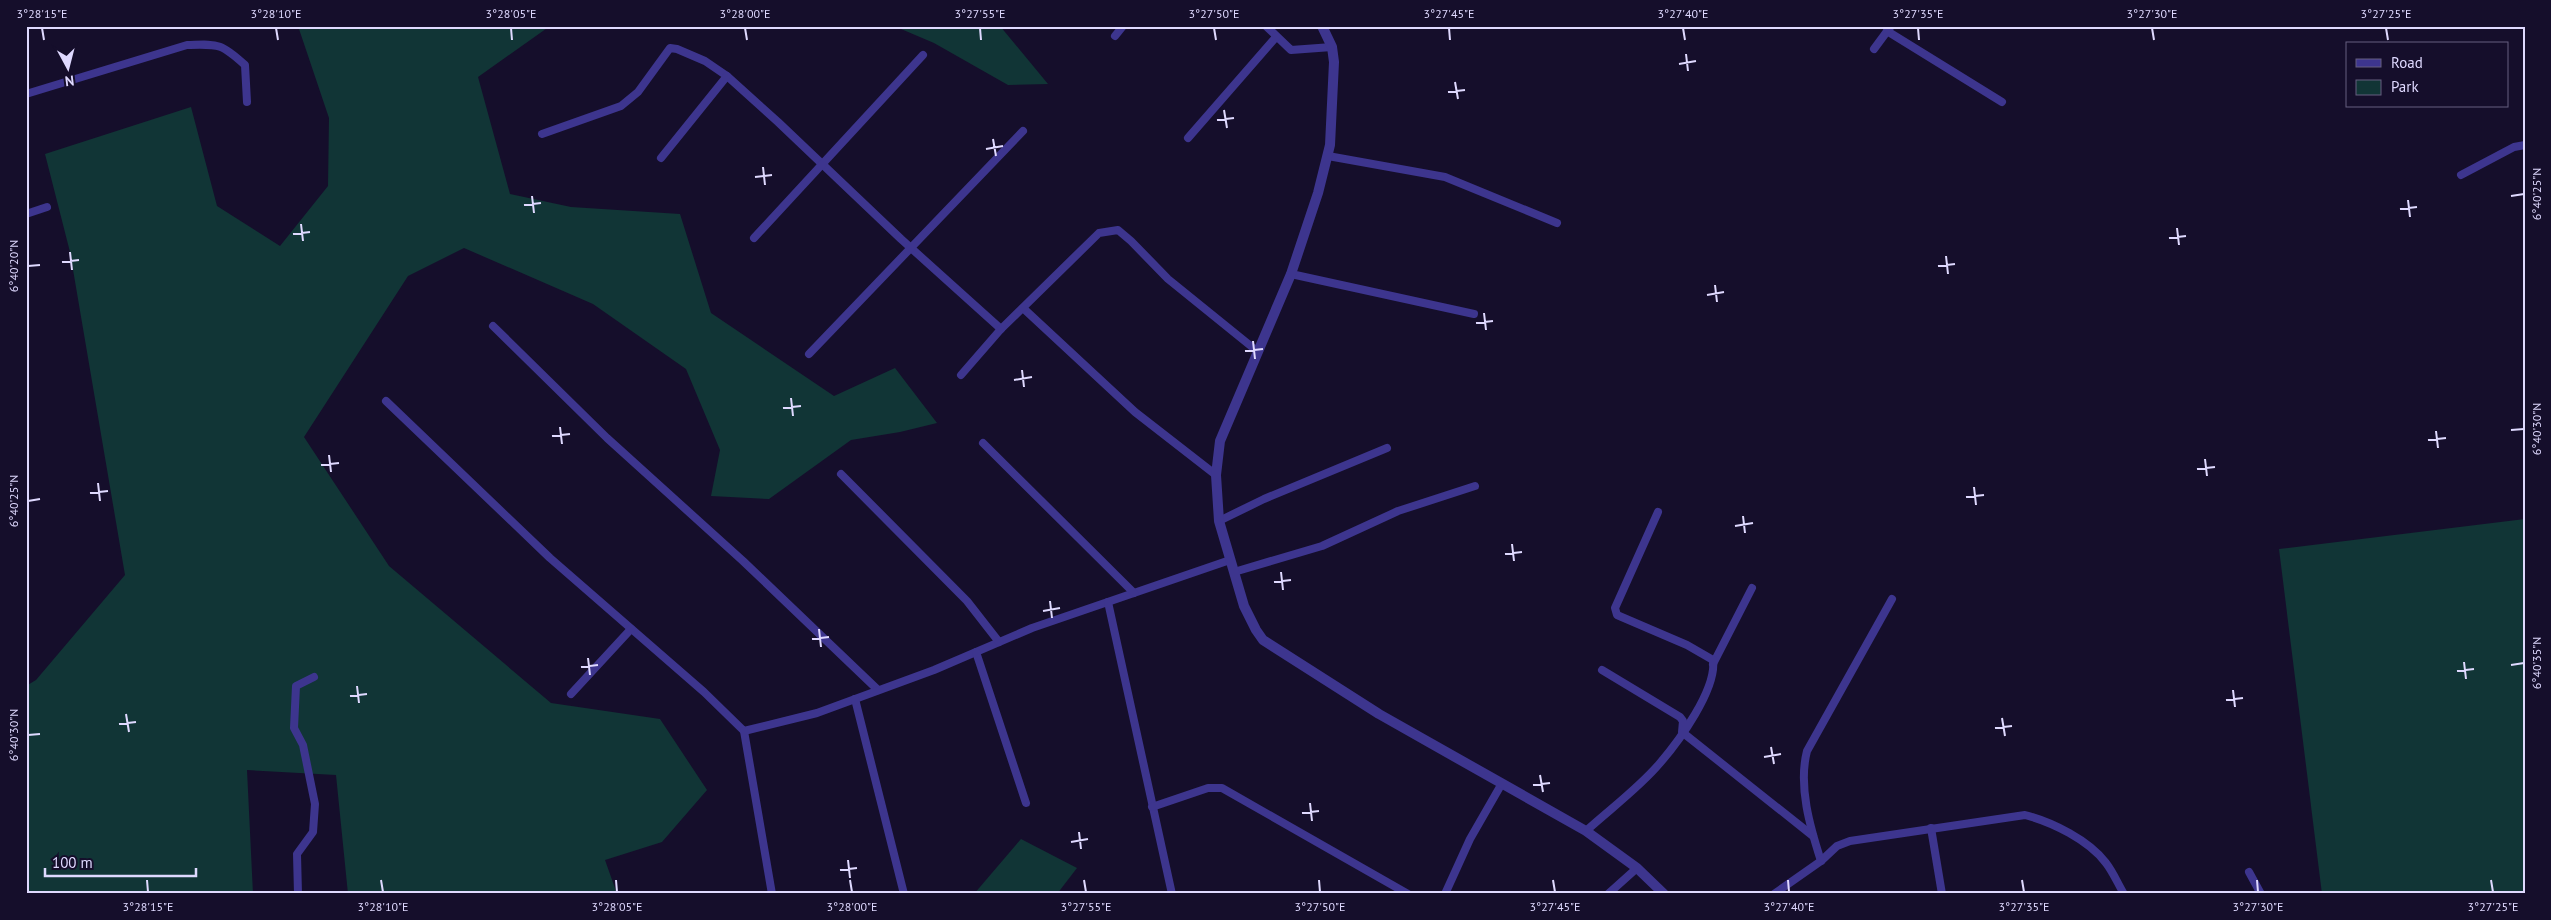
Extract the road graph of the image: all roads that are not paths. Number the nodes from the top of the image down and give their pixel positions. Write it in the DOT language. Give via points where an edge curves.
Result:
graph roads {
  1 [pos="1123,26"];
  2 [pos="1266,26"];
  3 [pos="1322,26"];
  4 [pos="1889,29"];
  5 [pos="1114,36"];
  6 [pos="1276,37"];
  7 [pos="1332,47"];
  8 [pos="1874,49"];
  9 [pos="923,56"];
  10 [pos="727,76"];
  11 [pos="26,94"];
  12 [pos="248,102"];
  13 [pos="2002,102"];
  14 [pos="1023,131"];
  15 [pos="542,134"];
  16 [pos="1188,138"];
  17 [pos="2525,145"];
  18 [pos="1328,156"];
  19 [pos="661,158"];
  20 [pos="823,164"];
  21 [pos="2461,175"];
  22 [pos="47,207"];
  23 [pos="26,214"];
  24 [pos="1557,223"];
  25 [pos="754,238"];
  26 [pos="912,248"];
  27 [pos="1291,274"];
  28 [pos="1023,308"];
  29 [pos="1474,314"];
  30 [pos="493,326"];
  31 [pos="1002,329"];
  32 [pos="1257,351"];
  33 [pos="809,354"];
  34 [pos="961,375"];
  35 [pos="386,401"];
  36 [pos="984,443"];
  37 [pos="1387,448"];
  38 [pos="841,474"];
  39 [pos="1216,475"];
  40 [pos="1475,486"];
  41 [pos="1658,512"];
  42 [pos="1219,521"];
  43 [pos="1230,560"];
  44 [pos="1234,572"];
  45 [pos="1752,588"];
  46 [pos="1134,593"];
  47 [pos="1892,599"];
  48 [pos="1108,602"];
  49 [pos="631,629"];
  50 [pos="999,642"];
  51 [pos="976,652"];
  52 [pos="1713,664"];
  53 [pos="1602,670"];
  54 [pos="314,677"];
  55 [pos="878,690"];
  56 [pos="571,694"];
  57 [pos="855,699"];
  58 [pos="744,731"];
  59 [pos="1682,732"];
  60 [pos="1501,785"];
  61 [pos="1026,803"];
  62 [pos="1152,806"];
  63 [pos="1931,828"];
  64 [pos="1586,831"];
  65 [pos="1813,836"];
  66 [pos="1821,861"];
  67 [pos="1637,868"];
  68 [pos="2249,872"];
  69 [pos="298,894"];
  70 [pos="772,894"];
  71 [pos="904,894"];
  72 [pos="1172,894"];
  73 [pos="1408,894"];
  74 [pos="1445,894"];
  75 [pos="1608,894"];
  76 [pos="1664,894"];
  77 [pos="1774,894"];
  78 [pos="1942,894"];
  79 [pos="2124,894"];
  80 [pos="2261,894"];
  1 -- 5 [label="street"];
  2 -- 6 [label="street"];
  3 -- 7 [label="street"];
  4 -- 8 [label="street"];
  4 -- 13 [label="street"];
  6 -- 7 [label="street" via="1291,50"];
  6 -- 16 [label="street"];
  7 -- 18 [label="street" via="1334,62"];
  9 -- 20 [label="street"];
  10 -- 15 [label="street" via="705,61 670,48 638,92 621,106"];
  10 -- 19 [label="street"];
  10 -- 20 [label="street"];
  11 -- 12 [label="street" via="187,45 209,44 220,45 245,65"];
  14 -- 26 [label="street"];
  17 -- 21 [label="street" via="2514,147"];
  18 -- 24 [label="street" via="1445,177"];
  18 -- 27 [label="street"];
  20 -- 25 [label="street"];
  20 -- 26 [label="street"];
  22 -- 23 [label="street"];
  26 -- 31 [label="street"];
  26 -- 33 [label="street"];
  27 -- 29 [label="street"];
  27 -- 32 [label="street"];
  28 -- 31 [label="street"];
  28 -- 32 [label="street" via="1099,233 1118,230 1168,279"];
  28 -- 39 [label="street" via="1135,412"];
  30 -- 55 [label="street" via="607,438 743,561"];
  31 -- 34 [label="street"];
  32 -- 39 [label="street" via="1220,442"];
  35 -- 49 [label="street" via="550,558"];
  36 -- 46 [label="street"];
  37 -- 42 [label="street"];
  38 -- 50 [label="street" via="967,601"];
  39 -- 42 [label="street"];
  40 -- 44 [label="street" via="1398,511 1322,546"];
  41 -- 52 [label="street" via="1615,608 1618,615 1687,645 1712,660"];
  42 -- 43 [label="street"];
  43 -- 44 [label="street"];
  43 -- 46 [label="street"];
  44 -- 60 [label="street" via="1244,606 1263,640 1379,714"];
  45 -- 52 [label="street"];
  46 -- 48 [label="street"];
  47 -- 65 [label="street" via="1807,751 1803,765 1804,784"];
  48 -- 50 [label="street"];
  48 -- 62 [label="street"];
  49 -- 56 [label="street"];
  49 -- 58 [label="street"];
  50 -- 51 [label="street"];
  51 -- 55 [label="street"];
  51 -- 61 [label="street"];
  52 -- 59 [label="street" via="1703,702"];
  53 -- 59 [label="street" via="1680,717 1684,722"];
  54 -- 69 [label="street" via="296,686 294,728 303,745 315,804 313,832 296,854"];
  55 -- 57 [label="street"];
  57 -- 58 [label="street" via="817,713"];
  57 -- 71 [label="street"];
  58 -- 70 [label="street"];
  59 -- 64 [label="street" via="1660,764"];
  59 -- 65 [label="street"];
  60 -- 64 [label="street"];
  60 -- 74 [label="street" via="1470,839"];
  62 -- 72 [label="street"];
  62 -- 73 [label="street" via="1208,788 1222,788"];
  63 -- 66 [label="street" via="1850,841 1837,846"];
  63 -- 78 [label="street"];
  63 -- 79 [label="street" via="2025,816 2035,818 2091,848 2106,863"];
  64 -- 67 [label="street"];
  65 -- 66 [label="street"];
  66 -- 77 [label="street"];
  67 -- 75 [label="street"];
  67 -- 76 [label="street"];
  68 -- 80 [label="street"];
}
